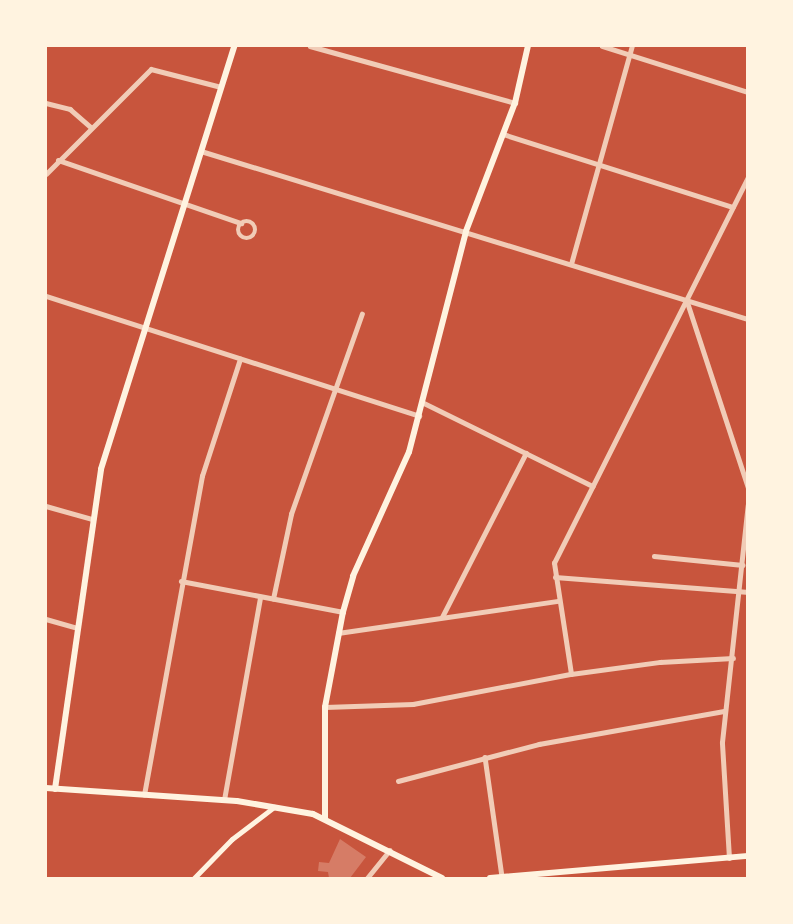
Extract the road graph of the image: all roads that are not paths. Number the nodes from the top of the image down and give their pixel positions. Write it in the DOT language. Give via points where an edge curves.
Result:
graph roads {
  1 [pos="234,46"];
  2 [pos="310,46"];
  3 [pos="528,46"];
  4 [pos="602,46"];
  5 [pos="632,46"];
  6 [pos="629,55"];
  7 [pos="221,87"];
  8 [pos="747,92"];
  9 [pos="46,103"];
  10 [pos="515,103"];
  11 [pos="91,127"];
  12 [pos="503,134"];
  13 [pos="201,151"];
  14 [pos="58,160"];
  15 [pos="596,166"];
  16 [pos="46,174"];
  17 [pos="747,177"];
  18 [pos="184,204"];
  19 [pos="733,207"];
  20 [pos="241,223"];
  21 [pos="466,231"];
  22 [pos="571,264"];
  23 [pos="46,296"];
  24 [pos="687,300"];
  25 [pos="362,314"];
  26 [pos="747,319"];
  27 [pos="144,326"];
  28 [pos="240,359"];
  29 [pos="333,391"];
  30 [pos="424,403"];
  31 [pos="420,417"];
  32 [pos="526,453"];
  33 [pos="593,486"];
  34 [pos="747,487"];
  35 [pos="747,504"];
  36 [pos="46,506"];
  37 [pos="92,519"];
  38 [pos="654,556"];
  39 [pos="743,565"];
  40 [pos="555,577"];
  41 [pos="181,581"];
  42 [pos="740,591"];
  43 [pos="747,592"];
  44 [pos="260,597"];
  45 [pos="273,599"];
  46 [pos="558,601"];
  47 [pos="343,612"];
  48 [pos="442,618"];
  49 [pos="46,619"];
  50 [pos="77,628"];
  51 [pos="338,633"];
  52 [pos="733,658"];
  53 [pos="571,674"];
  54 [pos="325,707"];
  55 [pos="725,711"];
  56 [pos="485,757"];
  57 [pos="398,780"];
  58 [pos="46,788"];
  59 [pos="55,789"];
  60 [pos="144,795"];
  61 [pos="224,800"];
  62 [pos="274,807"];
  63 [pos="325,818"];
  64 [pos="390,850"];
  65 [pos="747,856"];
  66 [pos="729,858"];
  67 [pos="502,876"];
  68 [pos="194,878"];
  69 [pos="367,878"];
  70 [pos="442,878"];
  71 [pos="490,878"];
  1 -- 7 [label="main road"];
  2 -- 10 [label="street"];
  3 -- 10 [label="main road"];
  4 -- 6 [label="street"];
  5 -- 6 [label="street"];
  6 -- 8 [label="street"];
  6 -- 15 [label="street"];
  7 -- 11 [label="street" via="151,69"];
  7 -- 13 [label="main road"];
  9 -- 11 [label="street" via="70,109"];
  10 -- 12 [label="main road"];
  11 -- 14 [label="street"];
  12 -- 15 [label="street"];
  12 -- 21 [label="main road"];
  13 -- 18 [label="main road"];
  13 -- 21 [label="street"];
  14 -- 16 [label="street"];
  14 -- 18 [label="street"];
  15 -- 19 [label="street"];
  15 -- 22 [label="street"];
  17 -- 19 [label="street"];
  18 -- 20 [label="street"];
  18 -- 27 [label="main road"];
  19 -- 24 [label="street"];
  20 -- 20 [label="street" via="239,235 254,237 254,224"];
  21 -- 22 [label="street"];
  21 -- 30 [label="main road"];
  22 -- 24 [label="street"];
  23 -- 27 [label="street"];
  24 -- 26 [label="street"];
  24 -- 33 [label="street"];
  24 -- 34 [label="street"];
  25 -- 29 [label="street"];
  27 -- 28 [label="street"];
  27 -- 37 [label="main road" via="101,469"];
  28 -- 29 [label="street"];
  28 -- 41 [label="street" via="202,476"];
  29 -- 31 [label="street"];
  29 -- 45 [label="street" via="291,514"];
  30 -- 31 [label="main road"];
  30 -- 32 [label="street"];
  31 -- 47 [label="main road" via="353,576"];
  32 -- 33 [label="street"];
  32 -- 48 [label="street"];
  33 -- 40 [label="street" via="554,563"];
  35 -- 39 [label="street"];
  36 -- 37 [label="street"];
  37 -- 50 [label="main road"];
  38 -- 39 [label="street"];
  39 -- 42 [label="street"];
  40 -- 42 [label="street"];
  40 -- 46 [label="street"];
  41 -- 44 [label="street"];
  41 -- 60 [label="street"];
  42 -- 43 [label="street"];
  42 -- 52 [label="street"];
  44 -- 45 [label="street"];
  44 -- 61 [label="street"];
  45 -- 47 [label="street"];
  46 -- 48 [label="street"];
  46 -- 53 [label="street"];
  47 -- 51 [label="main road"];
  48 -- 51 [label="street"];
  49 -- 50 [label="street"];
  50 -- 59 [label="main road"];
  51 -- 54 [label="main road"];
  52 -- 53 [label="street" via="680,659"];
  52 -- 55 [label="street"];
  53 -- 54 [label="street" via="413,704"];
  54 -- 63 [label="main road"];
  55 -- 56 [label="street"];
  55 -- 66 [label="street" via="722,753"];
  56 -- 57 [label="street"];
  56 -- 67 [label="street"];
  58 -- 59 [label="main road"];
  59 -- 60 [label="main road"];
  60 -- 61 [label="main road"];
  61 -- 62 [label="main road"];
  62 -- 63 [label="main road"];
  62 -- 68 [label="main road" via="232,839"];
  63 -- 64 [label="main road"];
  64 -- 69 [label="street"];
  64 -- 70 [label="main road"];
  65 -- 66 [label="main road"];
  66 -- 67 [label="main road"];
  67 -- 71 [label="main road"];
}
